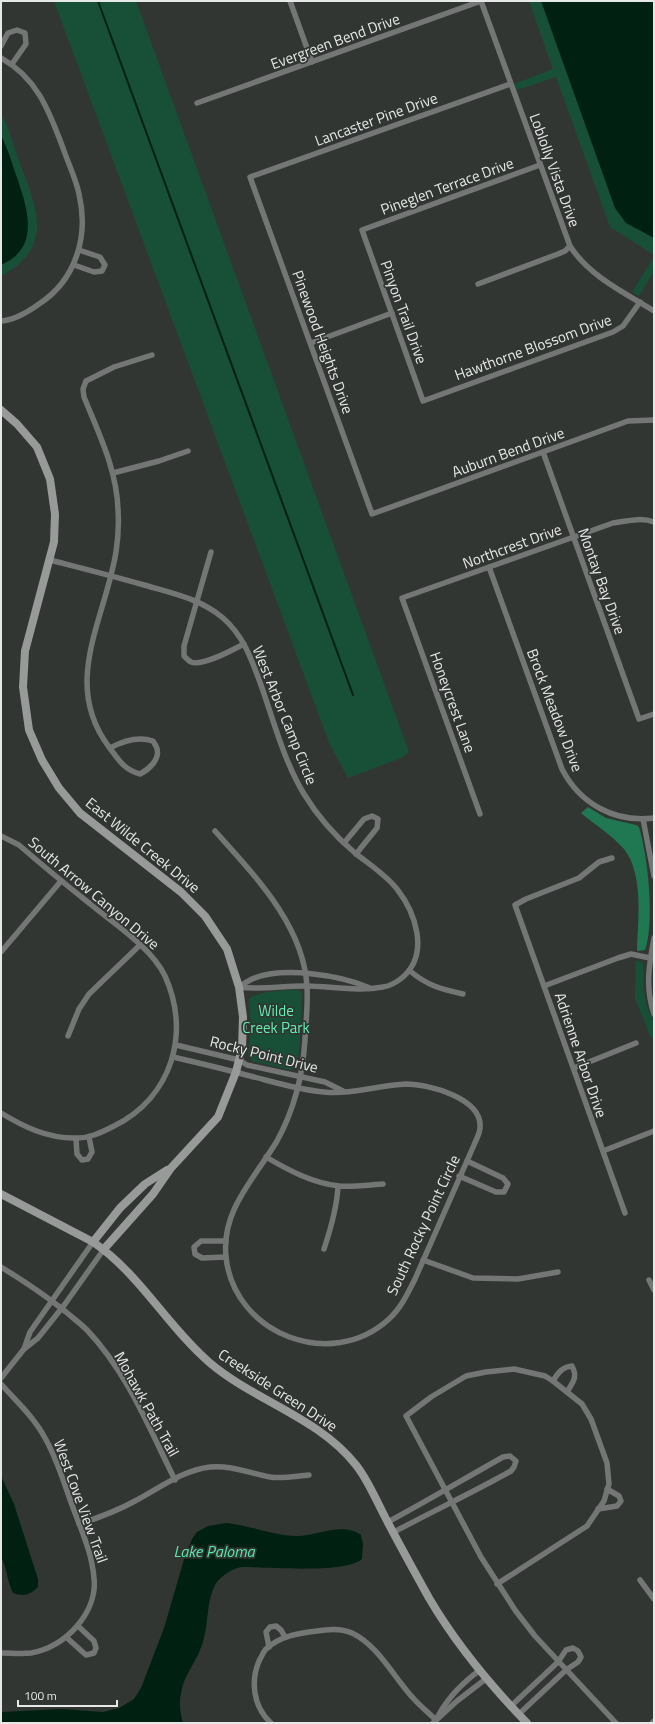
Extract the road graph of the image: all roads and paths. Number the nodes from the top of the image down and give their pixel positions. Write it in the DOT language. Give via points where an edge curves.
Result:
graph roads {
  1 [pos="290,1"];
  2 [pos="481,1"];
  3 [pos="1,46"];
  4 [pos="1,58"];
  5 [pos="312,62"];
  6 [pos="12,64"];
  7 [pos="510,84"];
  8 [pos="197,103"];
  9 [pos="540,165"];
  10 [pos="250,178"];
  11 [pos="362,230"];
  12 [pos="570,246"];
  13 [pos="79,250"];
  14 [pos="74,265"];
  15 [pos="478,284"];
  16 [pos="640,302"];
  17 [pos="654,311"];
  18 [pos="392,313"];
  19 [pos="1,322"];
  20 [pos="311,343"];
  21 [pos="152,355"];
  22 [pos="423,401"];
  23 [pos="1,410"];
  24 [pos="654,420"];
  25 [pos="188,451"];
  26 [pos="543,452"];
  27 [pos="113,472"];
  28 [pos="372,514"];
  29 [pos="654,522"];
  30 [pos="574,536"];
  31 [pos="211,552"];
  32 [pos="50,560"];
  33 [pos="489,567"];
  34 [pos="110,576"];
  35 [pos="402,598"];
  36 [pos="196,602"];
  37 [pos="244,644"];
  38 [pos="654,714"];
  39 [pos="110,748"];
  40 [pos="480,814"];
  41 [pos="654,818"];
  42 [pos="643,819"];
  43 [pos="215,831"];
  44 [pos="1,836"];
  45 [pos="344,843"];
  46 [pos="356,854"];
  47 [pos="612,858"];
  48 [pos="654,876"];
  49 [pos="61,881"];
  50 [pos="654,938"];
  51 [pos="140,945"];
  52 [pos="1,952"];
  53 [pos="650,958"];
  54 [pos="410,971"];
  55 [pos="305,974"];
  56 [pos="307,986"];
  57 [pos="544,986"];
  58 [pos="239,987"];
  59 [pos="372,989"];
  60 [pos="463,994"];
  61 [pos="654,1014"];
  62 [pos="68,1036"];
  63 [pos="636,1043"];
  64 [pos="176,1045"];
  65 [pos="173,1057"];
  66 [pos="239,1060"];
  67 [pos="574,1068"];
  68 [pos="236,1072"];
  69 [pos="301,1076"];
  70 [pos="298,1088"];
  71 [pos="344,1092"];
  72 [pos="1,1114"];
  73 [pos="480,1128"];
  74 [pos="654,1131"];
  75 [pos="90,1137"];
  76 [pos="76,1139"];
  77 [pos="603,1151"];
  78 [pos="266,1157"];
  79 [pos="467,1161"];
  80 [pos="171,1168"];
  81 [pos="459,1176"];
  82 [pos="383,1184"];
  83 [pos="338,1186"];
  84 [pos="1,1194"];
  85 [pos="625,1213"];
  86 [pos="226,1241"];
  87 [pos="93,1242"];
  88 [pos="104,1249"];
  89 [pos="324,1249"];
  90 [pos="226,1257"];
  91 [pos="422,1260"];
  92 [pos="1,1267"];
  93 [pos="558,1272"];
  94 [pos="649,1280"];
  95 [pos="654,1290"];
  96 [pos="53,1301"];
  97 [pos="61,1308"];
  98 [pos="24,1349"];
  99 [pos="1,1378"];
  100 [pos="553,1381"];
  101 [pos="1,1384"];
  102 [pos="568,1392"];
  103 [pos="309,1475"];
  104 [pos="175,1480"];
  105 [pos="607,1489"];
  106 [pos="445,1490"];
  107 [pos="451,1502"];
  108 [pos="598,1509"];
  109 [pos="388,1522"];
  110 [pos="79,1524"];
  111 [pos="394,1532"];
  112 [pos="640,1580"];
  113 [pos="497,1584"];
  114 [pos="654,1598"];
  115 [pos="78,1626"];
  116 [pos="66,1637"];
  117 [pos="285,1637"];
  118 [pos="267,1648"];
  119 [pos="1,1653"];
  120 [pos="558,1662"];
  121 [pos="480,1670"];
  122 [pos="566,1670"];
  123 [pos="487,1678"];
  124 [pos="511,1706"];
  125 [pos="519,1714"];
  126 [pos="435,1721"];
  127 [pos="654,1721"];
  128 [pos="271,1723"];
  129 [pos="527,1723"];
  130 [pos="616,1723"];
  131 [pos="652,1723"];
  1 -- 5 [label="street"];
  2 -- 5 [label="street, Evergreen Bend Drive"];
  2 -- 7 [label="street, Loblolly Vista Drive"];
  3 -- 6 [label="street" via="8,33 17,30 25,33 26,44"];
  4 -- 6 [label="street"];
  5 -- 8 [label="street, Evergreen Bend Drive"];
  6 -- 13 [label="street" via="27,78 50,112 79,194 82,232"];
  7 -- 9 [label="street, Loblolly Vista Drive"];
  7 -- 10 [label="street, Lancaster Pine Drive"];
  9 -- 11 [label="street, Pineglen Terrace Drive"];
  9 -- 12 [label="street, Loblolly Vista Drive"];
  10 -- 20 [label="street, Pinewood Heights Drive"];
  11 -- 18 [label="street, Pinyon Trail Drive"];
  12 -- 15 [label="street" via="558,254"];
  12 -- 16 [label="street, Loblolly Vista Drive" via="577,257 594,273"];
  13 -- 14 [label="street"];
  13 -- 14 [label="street" via="100,257 105,265 102,271 94,272"];
  14 -- 19 [label="street" via="47,299 28,312"];
  16 -- 17 [label="street, Loblolly Vista Drive"];
  16 -- 22 [label="street, Hawthorne Blossom Drive" via="623,326 613,332"];
  18 -- 20 [label="street"];
  18 -- 22 [label="street, Pinyon Trail Drive"];
  20 -- 28 [label="street, Pinewood Heights Drive"];
  21 -- 27 [label="street" via="114,367 86,381 83,389 84,398"];
  23 -- 32 [label="street, East Wilde Creek Drive" via="37,447 50,479 55,514 54,542"];
  24 -- 26 [label="street, Auburn Bend Drive" via="628,421"];
  25 -- 27 [label="street"];
  26 -- 28 [label="street, Auburn Bend Drive"];
  26 -- 30 [label="street, Montay Bay Drive"];
  27 -- 34 [label="street" via="118,531"];
  29 -- 30 [label="street, Northcrest Drive" via="630,520"];
  30 -- 33 [label="street, Northcrest Drive"];
  30 -- 38 [label="street, Montay Bay Drive" via="639,719"];
  31 -- 36 [label="street"];
  32 -- 34 [label="street, West Arbor Camp Circle"];
  32 -- 58 [label="street, East Wilde Creek Drive" via="25,651 23,687 29,730 42,760 59,788 80,813 181,892 205,916 227,949"];
  33 -- 35 [label="street, Northcrest Drive"];
  33 -- 42 [label="street, Brock Meadow Drive" via="562,769 568,779 582,797 601,810 622,817"];
  34 -- 36 [label="street, West Arbor Camp Circle" via="184,596"];
  34 -- 39 [label="street" via="90,651 87,688 94,722"];
  35 -- 40 [label="street, Honeycrest Lane"];
  36 -- 37 [label="street, West Arbor Camp Circle" via="223,618"];
  36 -- 37 [label="street" via="184,646 184,656 191,662 199,663"];
  37 -- 45 [label="street, West Arbor Camp Circle" via="295,777 314,810"];
  39 -- 39 [label="street" via="119,743 144,738 153,741 158,750 156,758 147,770 140,774 131,772 121,764"];
  41 -- 42 [label="street, Brock Meadow Drive"];
  42 -- 48 [label="street"];
  43 -- 55 [label="street, South Rocky Point Circle" via="256,878 288,923 298,946"];
  44 -- 49 [label="street, South Arrow Canyon Drive" via="19,845"];
  45 -- 46 [label="street, West Arbor Camp Circle"];
  45 -- 46 [label="street" via="364,819 372,816 378,819 377,828"];
  46 -- 54 [label="street, West Arbor Camp Circle" via="395,886 405,901 418,936 417,954"];
  47 -- 57 [label="street, Adrienne Arbor Drive" via="599,862 579,878 515,905"];
  49 -- 51 [label="street, South Arrow Canyon Drive"];
  49 -- 52 [label="street"];
  50 -- 53 [label="street"];
  51 -- 62 [label="street" via="90,994 79,1009"];
  51 -- 64 [label="street, South Arrow Canyon Drive" via="154,958 172,993 176,1011"];
  53 -- 57 [label="street" via="631,954"];
  53 -- 61 [label="street" via="647,981"];
  54 -- 59 [label="street" via="397,982"];
  54 -- 60 [label="street" via="422,981 437,988"];
  55 -- 56 [label="street, South Rocky Point Circle"];
  55 -- 58 [label="street" via="281,973 253,979"];
  55 -- 59 [label="street" via="352,980"];
  56 -- 58 [label="street" via="258,989"];
  56 -- 59 [label="street"];
  56 -- 69 [label="street, South Rocky Point Circle" via="305,1048"];
  57 -- 67 [label="street, Adrienne Arbor Drive"];
  58 -- 66 [label="street, East Wilde Creek Drive" via="243,1017"];
  63 -- 67 [label="street"];
  64 -- 65 [label="street, South Arrow Canyon Drive"];
  64 -- 66 [label="street, Rocky Point Drive"];
  65 -- 68 [label="street, Rocky Point Drive"];
  65 -- 75 [label="street, South Arrow Canyon Drive" via="158,1088 146,1102 124,1121"];
  66 -- 68 [label="street, East Wilde Creek Drive"];
  66 -- 69 [label="street, Rocky Point Drive" via="247,1065"];
  67 -- 77 [label="street, Adrienne Arbor Drive"];
  68 -- 70 [label="street, Rocky Point Drive"];
  68 -- 80 [label="street, East Wilde Creek Drive" via="218,1117"];
  69 -- 70 [label="street, South Rocky Point Circle"];
  69 -- 71 [label="street, Rocky Point Drive" via="325,1082"];
  70 -- 71 [label="street, Rocky Point Drive" via="326,1093"];
  70 -- 78 [label="street, South Rocky Point Circle" via="277,1140"];
  71 -- 73 [label="street, Rocky Point Drive" via="407,1084 427,1086 463,1099 473,1107"];
  72 -- 76 [label="street, South Arrow Canyon Drive" via="39,1133"];
  73 -- 79 [label="street, South Rocky Point Circle"];
  74 -- 77 [label="street"];
  75 -- 76 [label="street, South Arrow Canyon Drive"];
  75 -- 76 [label="street" via="92,1152 88,1159 82,1160 77,1154"];
  77 -- 85 [label="street, Adrienne Arbor Drive"];
  78 -- 83 [label="street" via="296,1174"];
  78 -- 86 [label="street, South Rocky Point Circle" via="236,1203 229,1221"];
  79 -- 81 [label="street, South Rocky Point Circle"];
  79 -- 81 [label="street" via="503,1178 508,1184 504,1192 496,1192"];
  80 -- 87 [label="street" via="140,1189 120,1208"];
  80 -- 88 [label="street" via="153,1194"];
  81 -- 91 [label="street, South Rocky Point Circle"];
  82 -- 83 [label="street"];
  83 -- 89 [label="street" via="336,1210"];
  84 -- 87 [label="street, Creekside Green Drive"];
  86 -- 90 [label="street, South Rocky Point Circle"];
  86 -- 90 [label="street" via="201,1241 194,1246 195,1254 202,1258"];
  87 -- 88 [label="street, Creekside Green Drive"];
  87 -- 96 [label="street"];
  88 -- 97 [label="street"];
  88 -- 109 [label="street, Creekside Green Drive" via="125,1268 191,1346 212,1365 235,1382 304,1421 334,1443 356,1465"];
  90 -- 91 [label="street, South Rocky Point Circle" via="232,1280 241,1299 254,1316 271,1329 288,1337 323,1344 345,1341 368,1333 389,1319 404,1300"];
  91 -- 93 [label="street" via="472,1278 518,1279"];
  92 -- 96 [label="street, Mohawk Path Trail"];
  94 -- 95 [label="street"];
  96 -- 97 [label="street, Mohawk Path Trail"];
  96 -- 98 [label="street" via="30,1332"];
  97 -- 98 [label="street" via="38,1338"];
  97 -- 104 [label="street, Mohawk Path Trail" via="86,1329 118,1370"];
  98 -- 99 [label="street"];
  100 -- 102 [label="street"];
  100 -- 102 [label="street" via="560,1370 572,1366 576,1372"];
  100 -- 106 [label="street" via="545,1376 514,1369 466,1376 406,1416"];
  101 -- 110 [label="street, West Cove View Trail" via="32,1417 45,1437"];
  102 -- 105 [label="street" via="582,1404 591,1419 607,1463"];
  103 -- 104 [label="street" via="270,1477 237,1469 209,1467"];
  104 -- 110 [label="street" via="106,1515"];
  105 -- 108 [label="street" via="604,1501"];
  105 -- 108 [label="street" via="619,1496 621,1501 617,1506"];
  106 -- 107 [label="street"];
  106 -- 107 [label="street" via="503,1457 510,1456 516,1461 511,1471"];
  106 -- 109 [label="street"];
  107 -- 111 [label="street"];
  107 -- 113 [label="street"];
  108 -- 113 [label="street" via="586,1526"];
  109 -- 111 [label="street, Creekside Green Drive"];
  110 -- 115 [label="street, West Cove View Trail" via="95,1579 92,1599"];
  111 -- 121 [label="street, Creekside Green Drive" via="452,1635"];
  112 -- 114 [label="street"];
  113 -- 120 [label="street" via="535,1636"];
  115 -- 116 [label="street, West Cove View Trail"];
  115 -- 116 [label="street" via="94,1641 94,1653 86,1655"];
  116 -- 119 [label="street, West Cove View Trail" via="32,1653"];
  117 -- 118 [label="street"];
  117 -- 118 [label="street" via="276,1626 270,1627 266,1632"];
  117 -- 126 [label="street" via="332,1628 351,1632 366,1642"];
  118 -- 128 [label="street" via="256,1668 254,1685 257,1703"];
  120 -- 122 [label="street"];
  120 -- 122 [label="street" via="566,1650 573,1648 578,1651 581,1657 578,1662"];
  120 -- 124 [label="street"];
  121 -- 123 [label="street, Creekside Green Drive"];
  121 -- 126 [label="street" via="459,1686"];
  122 -- 125 [label="street"];
  122 -- 130 [label="street"];
  123 -- 124 [label="street, Creekside Green Drive"];
  123 -- 126 [label="street"];
  124 -- 125 [label="street, Creekside Green Drive"];
  125 -- 129 [label="street, Creekside Green Drive"];
  127 -- 131 [label="street"];
}
